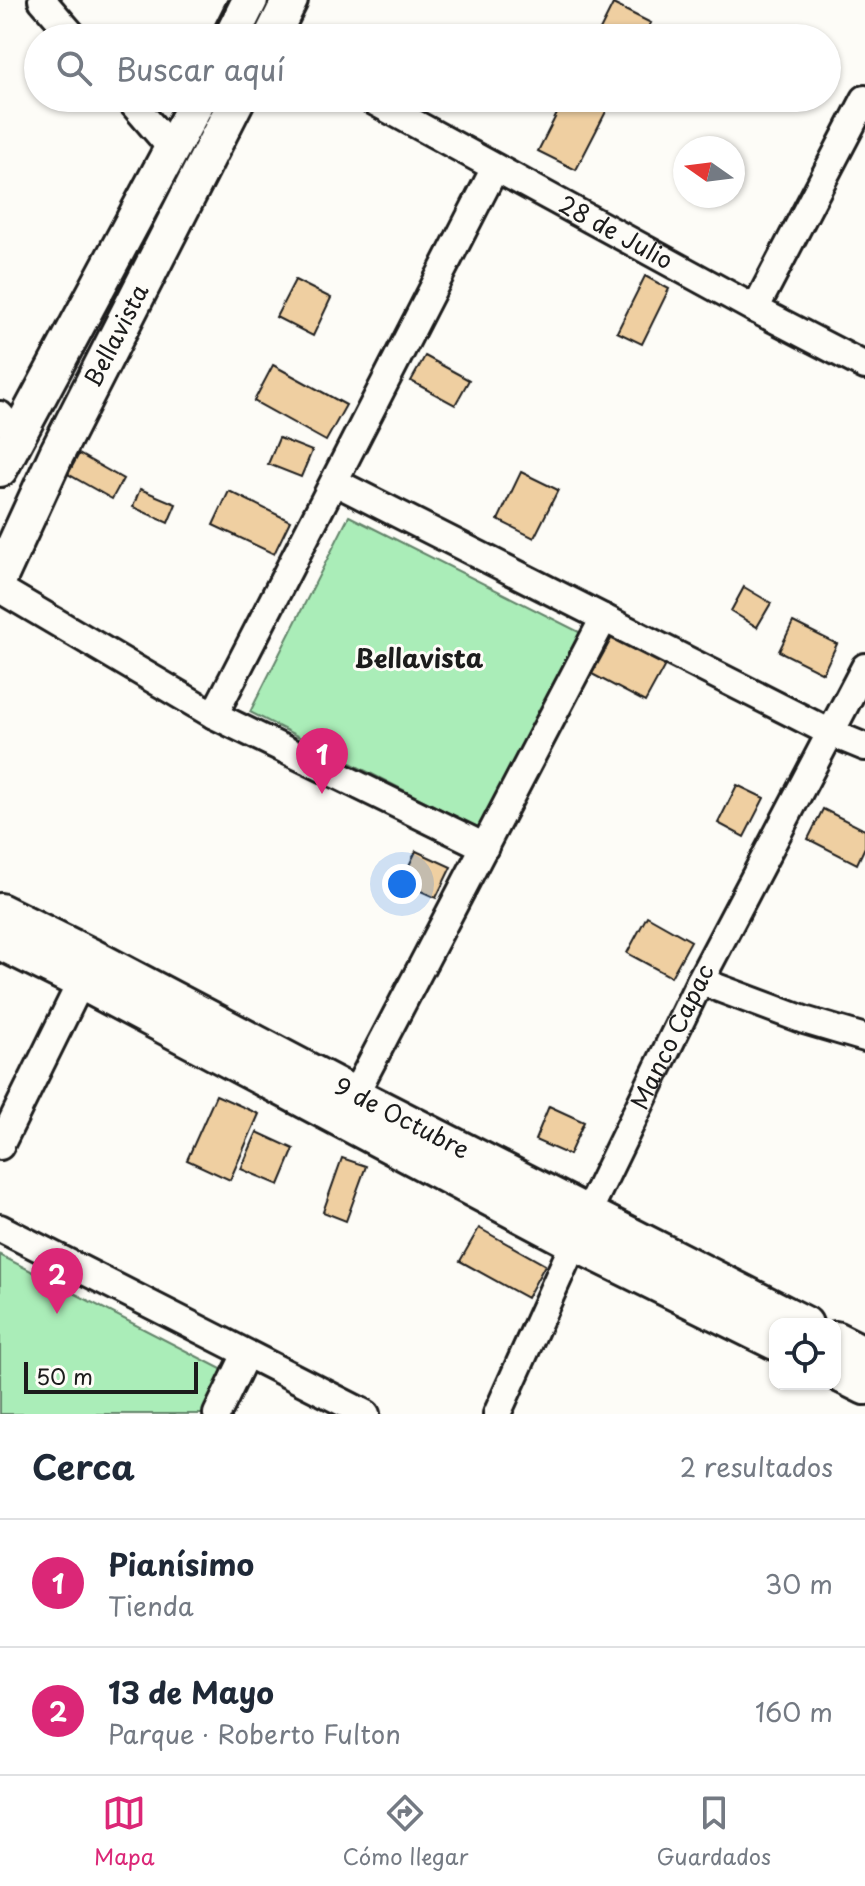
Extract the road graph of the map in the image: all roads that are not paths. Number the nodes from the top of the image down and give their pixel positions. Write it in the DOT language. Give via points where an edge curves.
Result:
graph roads {
  1 [pos="42,0"];
  2 [pos="290,0"];
  3 [pos="63,24"];
  4 [pos="278,24"];
  5 [pos="865,99"];
  6 [pos="140,112"];
  7 [pos="192,112"];
  8 [pos="231,112"];
  9 [pos="393,112"];
  10 [pos="172,149"];
  11 [pos="495,168"];
  12 [pos="755,309"];
  13 [pos="865,366"];
  14 [pos="8,425"];
  15 [pos="0,469"];
  16 [pos="335,482"];
  17 [pos="0,577"];
  18 [pos="0,589"];
  19 [pos="604,618"];
  20 [pos="865,667"];
  21 [pos="214,715"];
  22 [pos="831,733"];
  23 [pos="865,747"];
  24 [pos="485,847"];
  25 [pos="0,911"];
  26 [pos="0,942"];
  27 [pos="700,981"];
  28 [pos="81,982"];
  29 [pos="865,1038"];
  30 [pos="348,1108"];
  31 [pos="0,1146"];
  32 [pos="0,1228"];
  33 [pos="581,1229"];
  34 [pos="791,1318"];
  35 [pos="769,1339"];
  36 [pos="841,1342"];
  37 [pos="246,1354"];
  38 [pos="865,1354"];
  39 [pos="841,1375"];
  40 [pos="865,1387"];
  41 [pos="217,1414"];
  42 [pos="366,1414"];
  43 [pos="497,1414"];
  1 -- 3 [label="street"];
  2 -- 4 [label="street"];
  5 -- 12 [label="street"];
  6 -- 10 [label="street"];
  7 -- 10 [label="street, Bellavista"];
  8 -- 17 [label="street, Bellavista" via="57,453"];
  9 -- 11 [label="street, 28 de Julio"];
  10 -- 14 [label="street, Bellavista"];
  11 -- 12 [label="street, 28 de Julio"];
  11 -- 16 [label="street"];
  12 -- 13 [label="street, 28 de Julio"];
  14 -- 15 [label="street, Bellavista"];
  16 -- 19 [label="street"];
  16 -- 21 [label="street"];
  18 -- 21 [label="street"];
  19 -- 22 [label="street"];
  19 -- 24 [label="street"];
  20 -- 22 [label="street, Manco Capac"];
  21 -- 24 [label="street"];
  22 -- 23 [label="street"];
  22 -- 27 [label="street, Manco Capac"];
  24 -- 30 [label="street"];
  25 -- 30 [label="street, 9 de Octubre" via="93,957"];
  26 -- 28 [label="street, 9 de Octubre"];
  27 -- 29 [label="street"];
  27 -- 33 [label="street, Manco Capac"];
  28 -- 30 [label="street, 9 de Octubre"];
  28 -- 31 [label="street"];
  30 -- 33 [label="street, 9 de Octubre"];
  32 -- 37 [label="street"];
  33 -- 34 [label="street, 9 de Octubre"];
  33 -- 35 [label="street, 9 de Octubre"];
  33 -- 43 [label="street, Manco Capac"];
  36 -- 38 [label="street"];
  37 -- 41 [label="street"];
  37 -- 42 [label="street"];
  39 -- 40 [label="street"];
}
